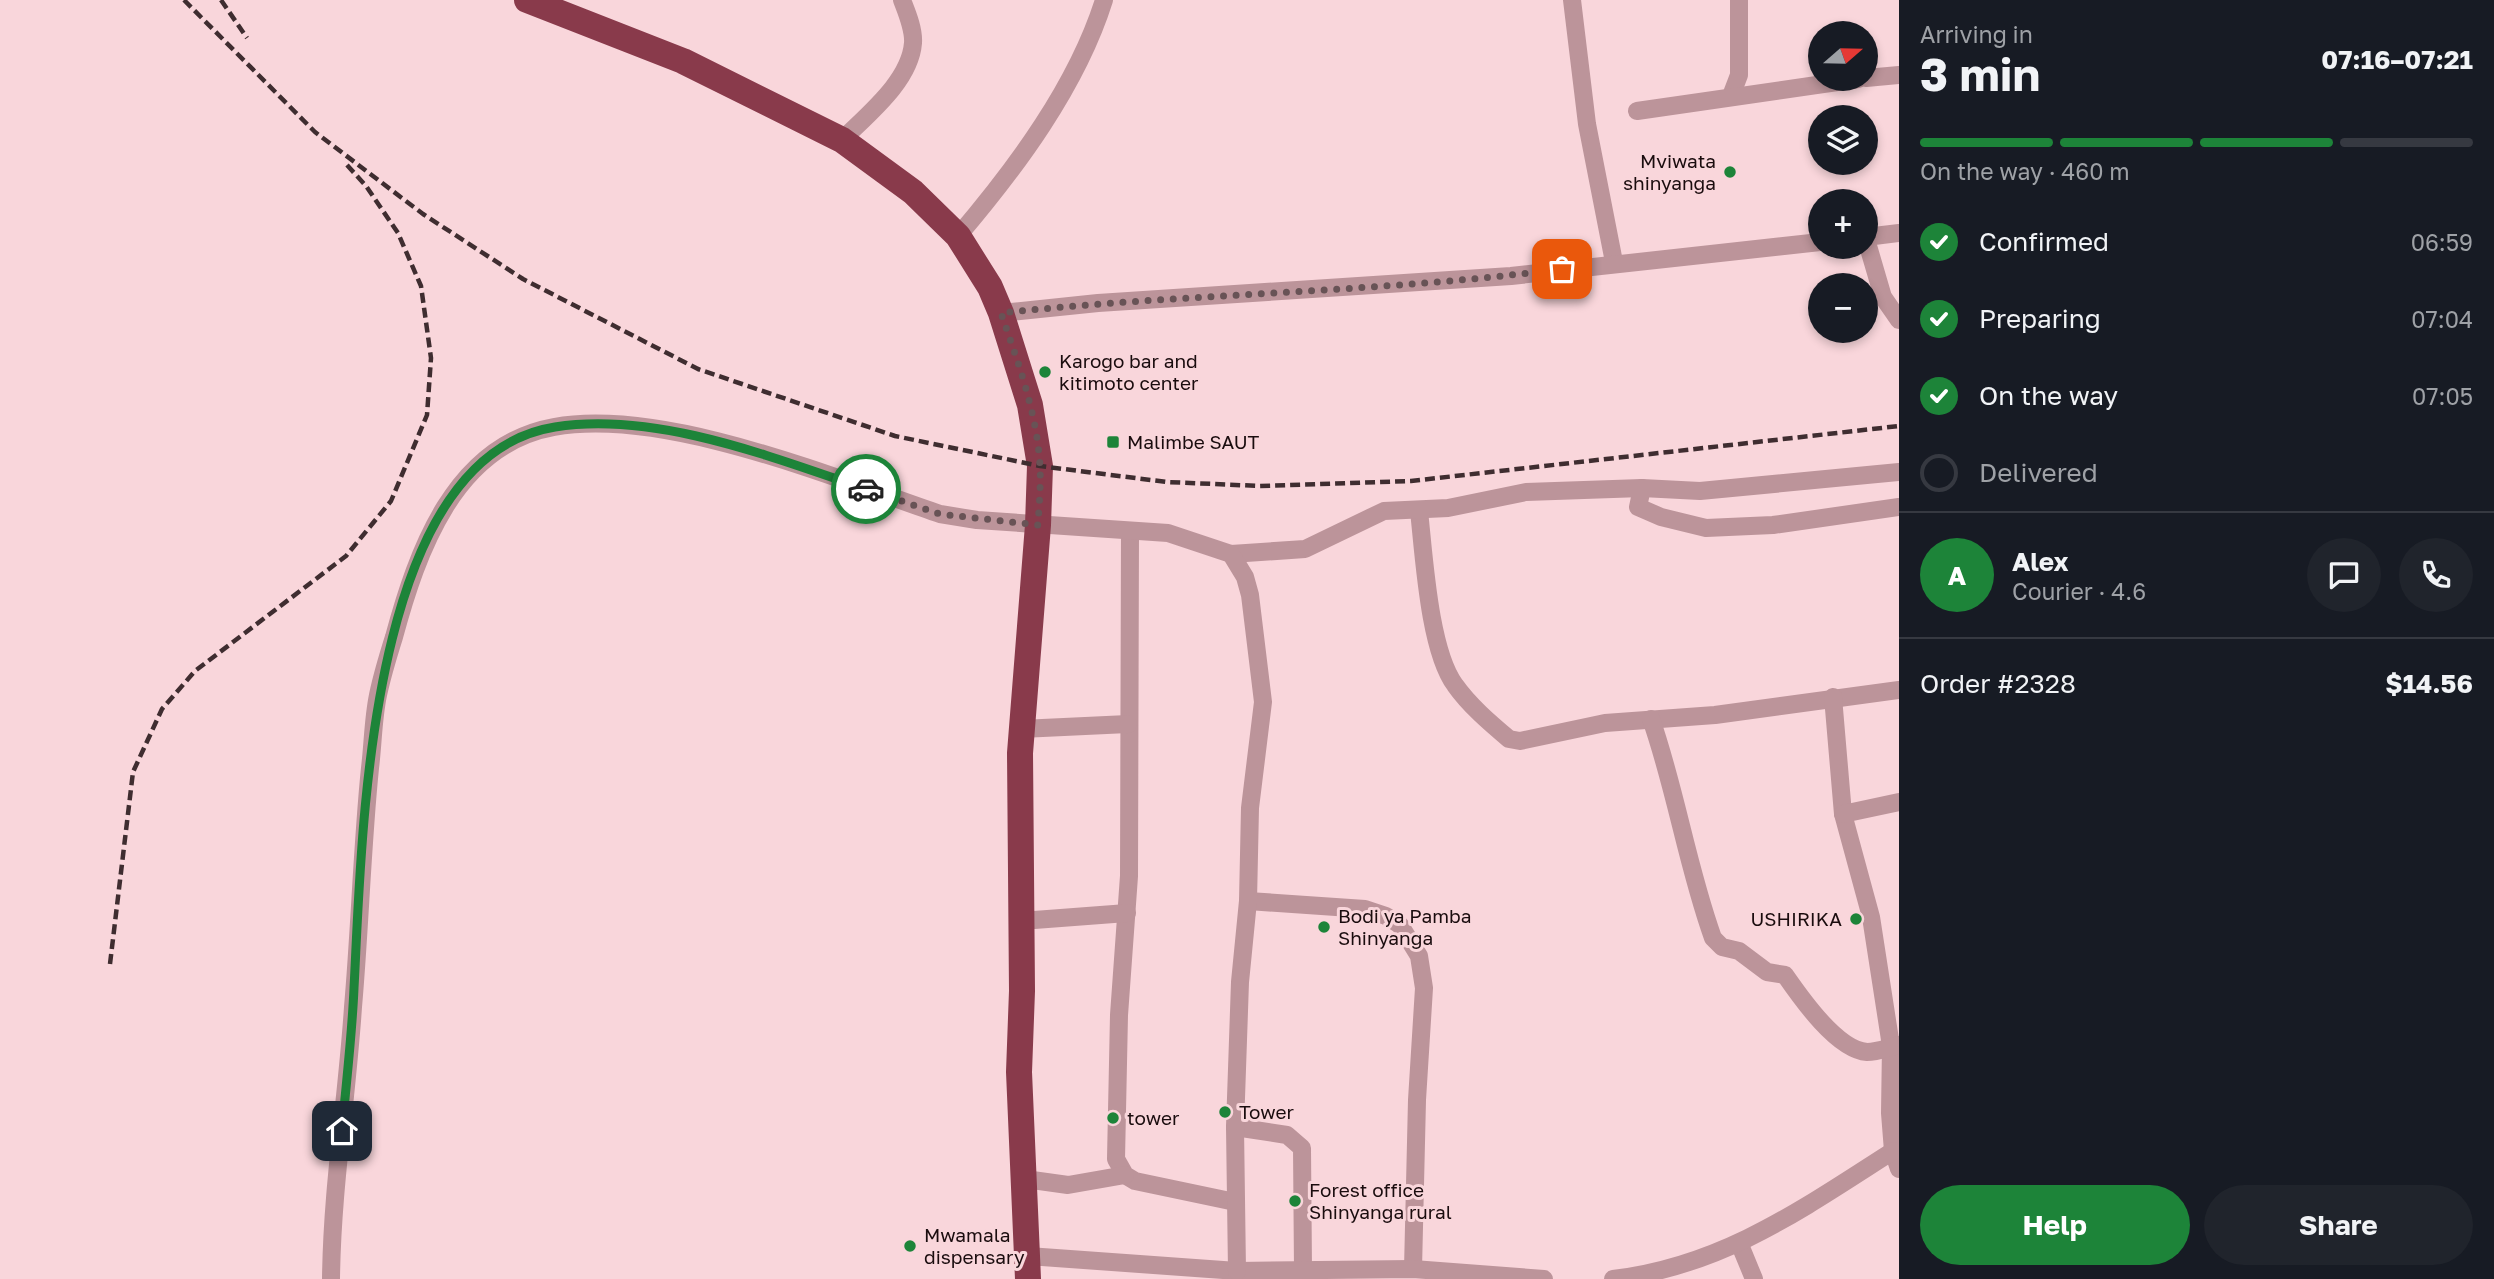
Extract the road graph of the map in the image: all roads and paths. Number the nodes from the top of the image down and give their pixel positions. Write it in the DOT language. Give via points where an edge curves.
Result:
graph roads {
  1 [pos="527,0"];
  2 [pos="902,0"];
  3 [pos="1104,0"];
  4 [pos="1572,0"];
  5 [pos="1738,0"];
  6 [pos="1899,75"];
  7 [pos="1878,77"];
  8 [pos="1808,86"];
  9 [pos="1731,96"];
  10 [pos="1637,111"];
  11 [pos="842,140"];
  12 [pos="1899,233"];
  13 [pos="958,236"];
  14 [pos="1878,236"];
  15 [pos="1808,243"];
  16 [pos="1872,259"];
  17 [pos="1614,262"];
  18 [pos="1001,313"];
  19 [pos="1899,320"];
  20 [pos="1899,472"];
  21 [pos="1642,488"];
  22 [pos="1899,507"];
  23 [pos="1419,511"];
  24 [pos="1038,525"];
  25 [pos="1130,531"];
  26 [pos="1231,554"];
  27 [pos="1899,690"];
  28 [pos="1833,696"];
  29 [pos="1651,719"];
  30 [pos="1128,724"];
  31 [pos="1021,729"];
  32 [pos="1899,802"];
  33 [pos="1843,814"];
  34 [pos="1248,901"];
  35 [pos="1127,913"];
  36 [pos="1021,921"];
  37 [pos="1895,1046"];
  38 [pos="1235,1126"];
  39 [pos="1896,1160"];
  40 [pos="1125,1175"];
  41 [pos="1025,1179"];
  42 [pos="1235,1202"];
  43 [pos="1740,1245"];
  44 [pos="1028,1267"];
  45 [pos="1413,1269"];
  46 [pos="1303,1270"];
  47 [pos="1237,1271"];
  48 [pos="1473,1277"];
  49 [pos="331,1279"];
  50 [pos="1544,1279"];
  51 [pos="1613,1279"];
  52 [pos="1754,1279"];
  1 -- 11 [label="highway" via="683,61"];
  2 -- 11 [label="street" via="913,40 911,56 900,77"];
  3 -- 13 [label="street" via="1071,74 1008,177"];
  4 -- 17 [label="street" via="1587,124"];
  5 -- 9 [label="street" via="1739,75"];
  6 -- 7 [label="street"];
  8 -- 9 [label="street"];
  9 -- 10 [label="street"];
  11 -- 13 [label="highway" via="914,192"];
  12 -- 14 [label="street"];
  13 -- 18 [label="highway"];
  15 -- 17 [label="street"];
  16 -- 19 [label="street" via="1883,297"];
  17 -- 18 [label="street" via="1511,276"];
  18 -- 24 [label="highway" via="1036,437"];
  20 -- 21 [label="street" via="1700,491"];
  21 -- 22 [label="street" via="1638,507 1706,528 1773,525"];
  21 -- 23 [label="street" via="1527,492"];
  23 -- 26 [label="street" via="1371,514 1305,549"];
  23 -- 29 [label="street" via="1442,655 1454,684 1492,725 1520,741 1605,723"];
  24 -- 25 [label="street"];
  24 -- 31 [label="highway"];
  24 -- 49 [label="street" via="940,514 708,439 634,426 589,424 535,432 494,452 466,476 424,545 378,695 364,824"];
  25 -- 26 [label="street" via="1168,533"];
  25 -- 30 [label="street"];
  26 -- 34 [label="street" via="1250,595 1264,702 1250,808"];
  27 -- 28 [label="street"];
  28 -- 29 [label="street" via="1714,715"];
  28 -- 33 [label="street"];
  29 -- 37 [label="street" via="1713,938 1767,972 1785,975 1820,1021 1844,1041 1865,1052"];
  30 -- 31 [label="street"];
  30 -- 35 [label="street"];
  31 -- 36 [label="highway"];
  32 -- 33 [label="street"];
  33 -- 37 [label="street" via="1871,917"];
  34 -- 38 [label="street"];
  34 -- 45 [label="street" via="1365,909 1400,925 1419,956 1424,988"];
  35 -- 36 [label="street"];
  35 -- 40 [label="street" via="1116,1087 1116,1159"];
  36 -- 41 [label="highway" via="1019,1072"];
  37 -- 39 [label="street"];
  38 -- 42 [label="street"];
  38 -- 46 [label="street" via="1287,1135 1302,1148"];
  39 -- 43 [label="street"];
  40 -- 41 [label="street" via="1068,1185"];
  40 -- 42 [label="street"];
  41 -- 44 [label="highway"];
  42 -- 47 [label="street"];
  43 -- 51 [label="street" via="1674,1267"];
  43 -- 52 [label="street"];
  44 -- 47 [label="street"];
  45 -- 46 [label="street"];
  45 -- 48 [label="street"];
  46 -- 47 [label="street"];
  48 -- 50 [label="street"];
}
